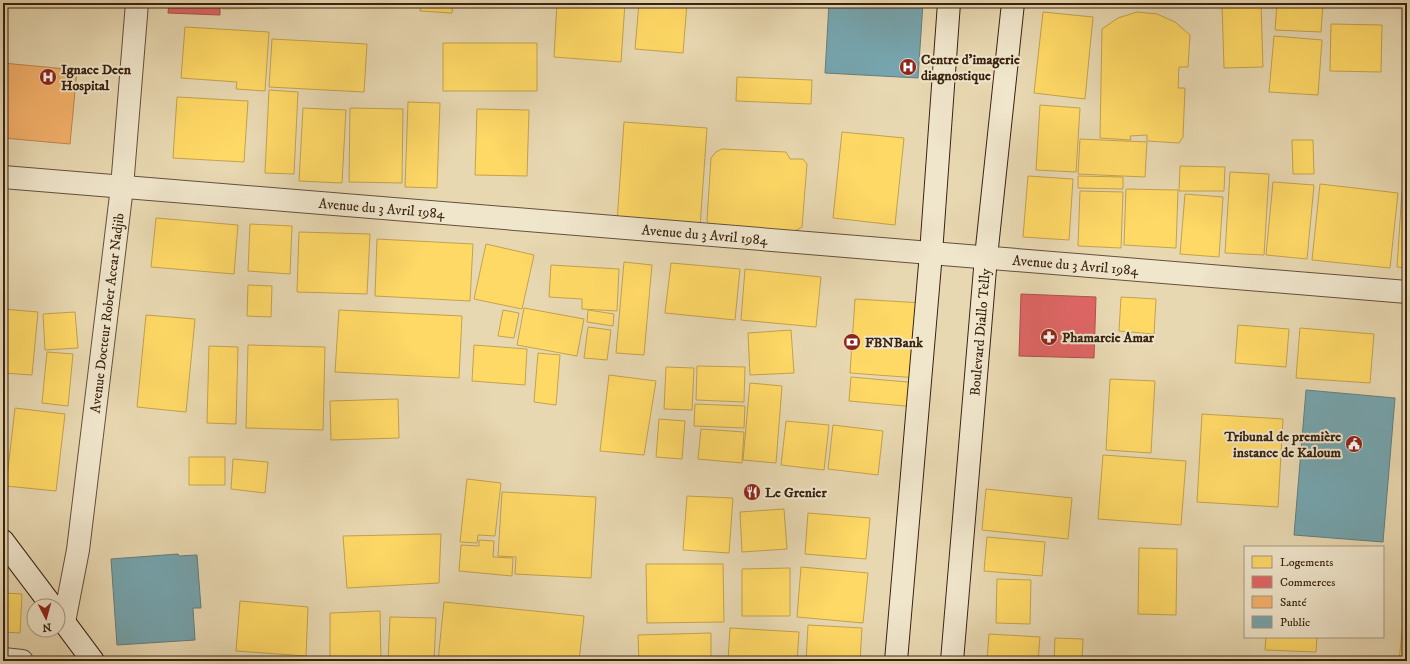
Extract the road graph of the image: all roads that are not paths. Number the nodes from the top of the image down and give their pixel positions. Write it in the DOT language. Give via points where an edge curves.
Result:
graph roads {
  1 [pos="136,3"];
  2 [pos="949,3"];
  3 [pos="1013,3"];
  4 [pos="3,177"];
  5 [pos="122,187"];
  6 [pos="931,252"];
  7 [pos="986,257"];
  8 [pos="1407,292"];
  9 [pos="3,541"];
  10 [pos="46,598"];
  11 [pos="63,598"];
  12 [pos="66,625"];
  13 [pos="3,659"];
  14 [pos="22,661"];
  15 [pos="93,661"];
  16 [pos="896,661"];
  17 [pos="952,661"];
  1 -- 5 [label="street, Avenue Docteur Rober Accar Nadjib"];
  2 -- 6 [label="street"];
  3 -- 7 [label="street, Boulevard Diallo Telly"];
  4 -- 5 [label="street, Avenue du 3 Avril 1984"];
  5 -- 6 [label="street, Avenue du 3 Avril 1984"];
  5 -- 11 [label="street, Avenue Docteur Rober Accar Nadjib" via="78,550"];
  6 -- 7 [label="street, Avenue du 3 Avril 1984"];
  6 -- 16 [label="street"];
  7 -- 8 [label="street, Avenue du 3 Avril 1984"];
  7 -- 17 [label="street, Boulevard Diallo Telly"];
  9 -- 10 [label="street"];
  12 -- 15 [label="street"];
  13 -- 14 [label="street"];
}
